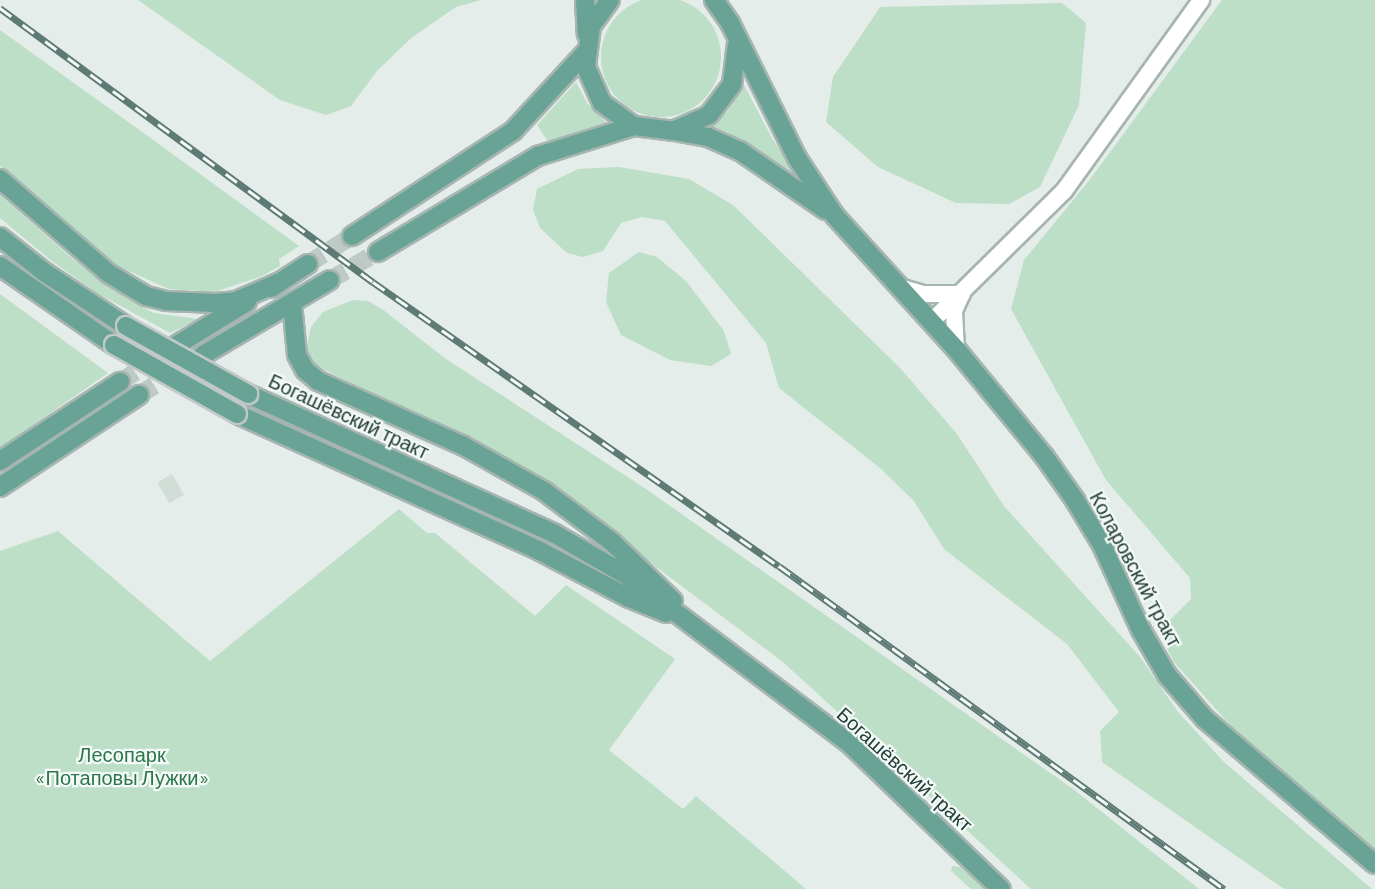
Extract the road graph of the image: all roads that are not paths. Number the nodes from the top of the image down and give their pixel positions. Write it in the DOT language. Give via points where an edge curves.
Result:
graph roads {
  1 [pos="585,0"];
  2 [pos="610,0"];
  3 [pos="714,0"];
  4 [pos="1201,0"];
  5 [pos="735,34"];
  6 [pos="586,46"];
  7 [pos="634,126"];
  8 [pos="673,131"];
  9 [pos="0,179"];
  10 [pos="835,216"];
  11 [pos="352,236"];
  12 [pos="0,237"];
  13 [pos="378,252"];
  14 [pos="308,264"];
  15 [pos="0,266"];
  16 [pos="330,280"];
  17 [pos="0,282"];
  18 [pos="280,282"];
  19 [pos="899,286"];
  20 [pos="962,294"];
  21 [pos="292,303"];
  22 [pos="75,320"];
  23 [pos="931,322"];
  24 [pos="177,345"];
  25 [pos="956,349"];
  26 [pos="203,356"];
  27 [pos="120,382"];
  28 [pos="139,395"];
  29 [pos="0,461"];
  30 [pos="0,487"];
  31 [pos="687,622"];
  32 [pos="1375,864"];
  33 [pos="1001,889"];
  1 -- 6 [label="main road"];
  2 -- 6 [label="main road" via="597,14"];
  3 -- 5 [label="main road"];
  4 -- 20 [label="street" via="1065,191"];
  5 -- 8 [label="main road" via="737,66 726,96 709,115"];
  5 -- 10 [label="main road" via="778,124"];
  6 -- 7 [label="main road" via="589,80 602,103"];
  6 -- 11 [label="main road" via="513,131"];
  7 -- 8 [label="main road"];
  7 -- 13 [label="main road" via="538,156"];
  8 -- 10 [label="main road" via="708,137 740,151"];
  9 -- 18 [label="main road" via="108,273 146,296 166,301 236,301"];
  10 -- 19 [label="main road, Коларовский тракт"];
  12 -- 31 [label="main road, Богашёвский тракт, bridge" via="44,272 126,326 248,394 576,545 626,575"];
  14 -- 18 [label="main road"];
  15 -- 22 [label="main road, Богашёвский тракт"];
  16 -- 21 [label="main road"];
  17 -- 22 [label="main road"];
  18 -- 24 [label="main road"];
  19 -- 20 [label="street" via="923,294"];
  19 -- 23 [label="main road, Коларовский тракт"];
  20 -- 23 [label="street"];
  20 -- 25 [label="street" via="954,311"];
  21 -- 26 [label="main road"];
  21 -- 31 [label="main road" via="293,341 305,370 334,389 462,446 544,491 652,577"];
  22 -- 31 [label="main road, Богашёвский тракт, bridge" via="237,414"];
  23 -- 25 [label="main road, Коларовский тракт"];
  25 -- 32 [label="main road, Коларовский тракт" via="1075,500 1167,675 1205,719"];
  27 -- 29 [label="main road"];
  28 -- 30 [label="main road"];
  31 -- 33 [label="main road, Богашёвский тракт" via="848,742"];
}
